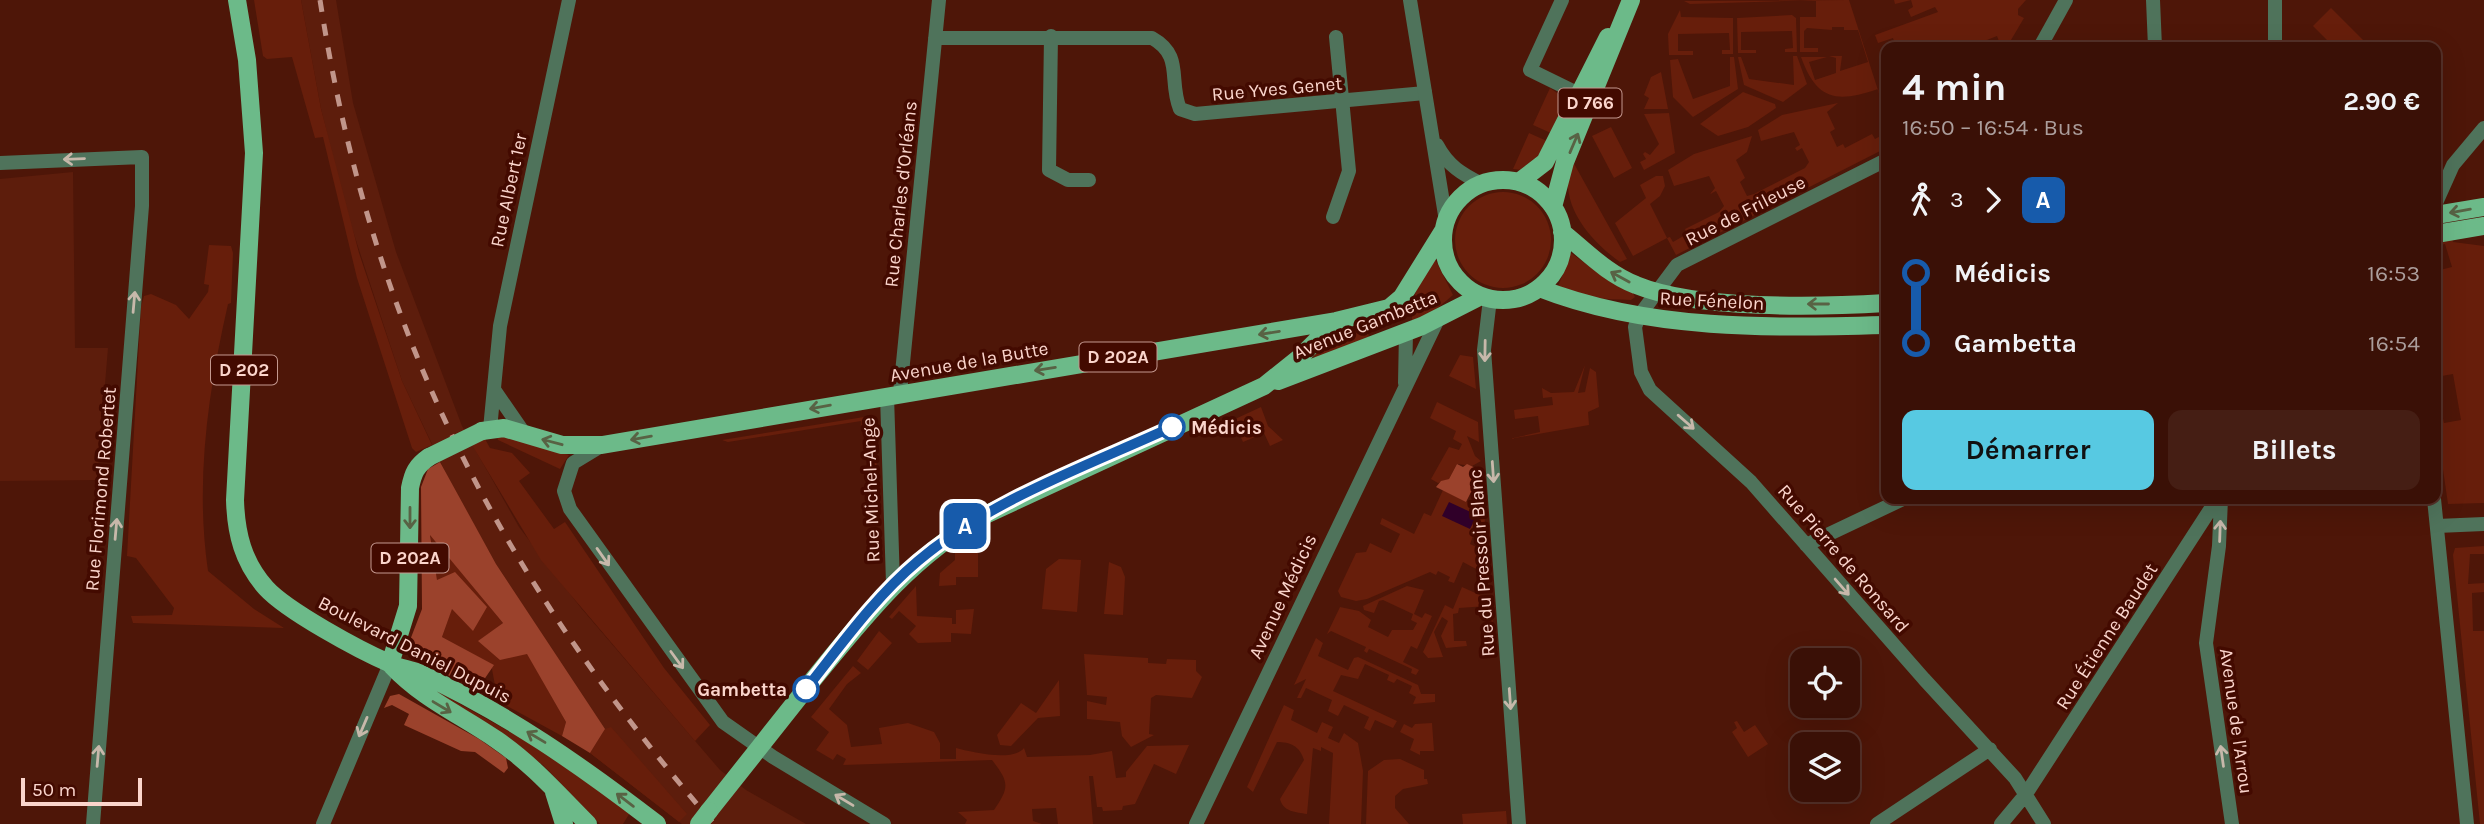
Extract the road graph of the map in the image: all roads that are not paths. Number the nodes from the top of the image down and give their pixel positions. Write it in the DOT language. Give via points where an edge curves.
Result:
graph roads {
  1 [pos="237,0"];
  2 [pos="569,0"];
  3 [pos="939,0"];
  4 [pos="1410,0"];
  5 [pos="1562,0"];
  6 [pos="1629,0"];
  7 [pos="2066,0"];
  8 [pos="2154,0"];
  9 [pos="2275,0"];
  10 [pos="1051,36"];
  11 [pos="1336,37"];
  12 [pos="935,38"];
  13 [pos="2043,42"];
  14 [pos="2155,42"];
  15 [pos="2275,42"];
  16 [pos="1425,93"];
  17 [pos="1577,93"];
  18 [pos="1343,102"];
  19 [pos="2484,128"];
  20 [pos="1432,135"];
  21 [pos="1881,162"];
  22 [pos="0,163"];
  23 [pos="1089,180"];
  24 [pos="1518,182"];
  25 [pos="1482,184"];
  26 [pos="2441,192"];
  27 [pos="2484,207"];
  28 [pos="1553,208"];
  29 [pos="2441,214"];
  30 [pos="1333,217"];
  31 [pos="1445,226"];
  32 [pos="2484,226"];
  33 [pos="1562,232"];
  34 [pos="2441,232"];
  35 [pos="1539,288"];
  36 [pos="1656,292"];
  37 [pos="1485,297"];
  38 [pos="1881,303"];
  39 [pos="1639,316"];
  40 [pos="1439,317"];
  41 [pos="1336,321"];
  42 [pos="1881,324"];
  43 [pos="1406,332"];
  44 [pos="1405,384"];
  45 [pos="1264,386"];
  46 [pos="494,389"];
  47 [pos="893,394"];
  48 [pos="492,429"];
  49 [pos="524,433"];
  50 [pos="602,445"];
  51 [pos="1892,504"];
  52 [pos="2216,504"];
  53 [pos="2219,504"];
  54 [pos="2435,504"];
  55 [pos="2484,524"];
  56 [pos="2437,526"];
  57 [pos="1806,545"];
  58 [pos="893,583"];
  59 [pos="390,664"];
  60 [pos="760,747"];
  61 [pos="1990,749"];
  62 [pos="552,785"];
  63 [pos="2025,794"];
  64 [pos="93,824"];
  65 [pos="323,824"];
  66 [pos="564,824"];
  67 [pos="588,824"];
  68 [pos="657,824"];
  69 [pos="699,824"];
  70 [pos="884,824"];
  71 [pos="1196,824"];
  72 [pos="1519,824"];
  73 [pos="1877,824"];
  74 [pos="2001,824"];
  75 [pos="2044,824"];
  76 [pos="2232,824"];
  77 [pos="2467,824"];
  1 -- 59 [label="main road, Boulevard Daniel Dupuis / D 202" via="254,153 236,527 246,560 268,590"];
  2 -- 46 [label="street, Rue Albert 1er" via="500,326"];
  3 -- 12 [label="street, Rue Charles d'Orléans"];
  4 -- 16 [label="street"];
  5 -- 17 [label="street" via="1530,70"];
  6 -- 17 [label="main road, D 766"];
  28 -- 6 [label="main road, D 766, one-way" via="1565,162"];
  7 -- 13 [label="street"];
  8 -- 14 [label="street"];
  9 -- 15 [label="street"];
  10 -- 12 [label="street, Rue Yves Genet"];
  10 -- 18 [label="street, Rue Yves Genet" via="1153,38 1172,56 1173,94 1180,109 1195,114"];
  10 -- 23 [label="street" via="1049,170 1068,180"];
  11 -- 18 [label="street"];
  12 -- 47 [label="street, Rue Charles d'Orléans"];
  16 -- 18 [label="street, Rue Yves Genet"];
  16 -- 20 [label="street"];
  17 -- 24 [label="main road, D 766" via="1545,162"];
  18 -- 30 [label="street" via="1349,171"];
  19 -- 26 [label="street" via="2453,164"];
  20 -- 25 [label="street" via="1456,171"];
  20 -- 31 [label="street"];
  21 -- 36 [label="street, Rue de Frileuse" via="1677,265"];
  64 -- 22 [label="street, Rue Florimond Robertet, one-way" via="142,206 142,157"];
  24 -- 25 [label="main road"];
  24 -- 28 [label="main road" via="1544,196"];
  25 -- 31 [label="main road" via="1460,199"];
  27 -- 29 [label="main road, one-way"];
  28 -- 33 [label="main road"];
  31 -- 37 [label="main road" via="1444,251 1451,270 1464,286"];
  31 -- 41 [label="main road, Avenue de la Butte / D 202A" via="1402,298 1389,308"];
  32 -- 34 [label="main road"];
  33 -- 35 [label="main road" via="1557,262"];
  36 -- 33 [label="main road, Rue Fénelon, one-way" via="1616,275"];
  35 -- 37 [label="main road" via="1515,299"];
  35 -- 39 [label="main road, Rue Fénelon"];
  38 -- 36 [label="main road, Rue Fénelon, one-way" via="1702,301"];
  36 -- 39 [label="street, Rue de Frileuse"];
  37 -- 40 [label="main road, Avenue Gambetta"];
  37 -- 72 [label="street, Rue du Pressoir Blanc, one-way" via="1484,350"];
  39 -- 42 [label="main road, Rue Fénelon" via="1818,326"];
  39 -- 57 [label="street, Rue Pierre de Ronsard, one-way" via="1635,337 1641,372 1650,390 1751,482"];
  40 -- 43 [label="main road, Avenue Gambetta"];
  40 -- 44 [label="street, Avenue Médicis"];
  41 -- 45 [label="main road"];
  41 -- 47 [label="main road, Avenue de la Butte / D 202A, one-way"];
  43 -- 44 [label="street, Avenue Médicis"];
  43 -- 45 [label="main road, Avenue Gambetta"];
  44 -- 71 [label="street, Avenue Médicis"];
  45 -- 58 [label="main road" via="985,515 953,534"];
  46 -- 48 [label="street, Rue Albert 1er"];
  46 -- 49 [label="street"];
  47 -- 50 [label="main road, Avenue de la Butte / D 202A, one-way"];
  47 -- 58 [label="street, Rue Michel-Ange"];
  48 -- 49 [label="main road, Avenue de la Butte / D 202A"];
  48 -- 59 [label="main road, D 202A, one-way, bridge" via="429,457 412,474 408,606"];
  50 -- 49 [label="main road, Avenue de la Butte / D 202A, one-way" via="562,445"];
  50 -- 60 [label="street, one-way" via="573,463 564,491 570,509 723,722"];
  51 -- 57 [label="street"];
  52 -- 63 [label="street, Rue Étienne Baudet"];
  76 -- 53 [label="street, Avenue de l'Arrou, one-way" via="2206,643 2219,546"];
  54 -- 56 [label="street"];
  55 -- 56 [label="street"];
  56 -- 77 [label="street"];
  57 -- 61 [label="street, Rue Pierre de Ronsard, one-way"];
  58 -- 60 [label="main road"];
  59 -- 62 [label="main road, D 202, one-way" via="418,692 495,738"];
  59 -- 65 [label="street, one-way"];
  68 -- 59 [label="main road, Boulevard Daniel Dupuis / D 202, one-way" via="516,725 417,672"];
  60 -- 69 [label="main road, bridge"];
  70 -- 60 [label="street, one-way"];
  61 -- 63 [label="street, Rue Pierre de Ronsard"];
  61 -- 73 [label="street"];
  62 -- 66 [label="main road"];
  62 -- 67 [label="main road, D 202"];
  63 -- 74 [label="street, Rue Étienne Baudet"];
  63 -- 75 [label="street, Rue Pierre de Ronsard"];
}
